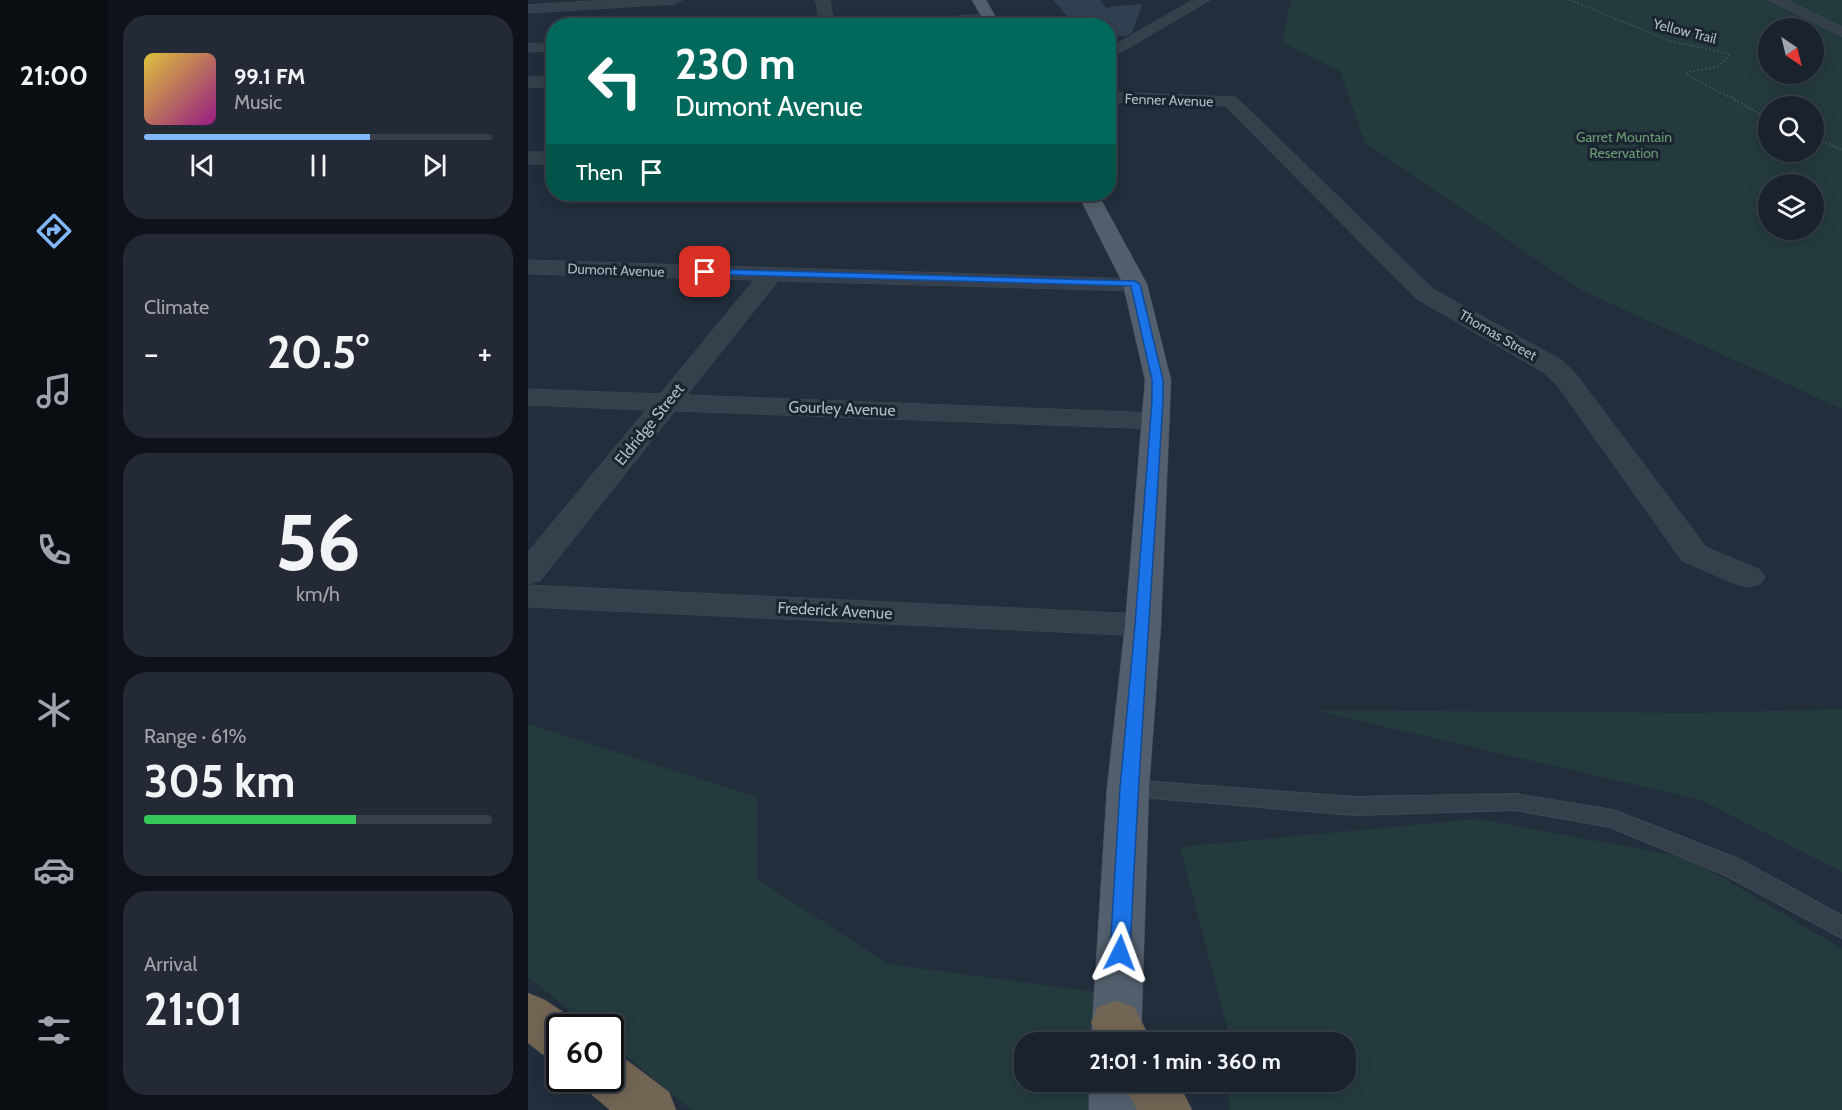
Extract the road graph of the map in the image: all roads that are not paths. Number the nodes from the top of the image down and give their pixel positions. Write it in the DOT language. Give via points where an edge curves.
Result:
graph roads {
  1 [pos="673,0"];
  2 [pos="823,0"];
  3 [pos="979,0"];
  4 [pos="1203,0"];
  5 [pos="1776,0"];
  6 [pos="528,9"];
  7 [pos="666,17"];
  8 [pos="826,18"];
  9 [pos="989,18"];
  10 [pos="1842,32"];
  11 [pos="546,47"];
  12 [pos="528,48"];
  13 [pos="1116,51"];
  14 [pos="528,82"];
  15 [pos="546,82"];
  16 [pos="1116,98"];
  17 [pos="1230,101"];
  18 [pos="528,158"];
  19 [pos="546,158"];
  20 [pos="1092,201"];
  21 [pos="528,267"];
  22 [pos="771,274"];
  23 [pos="1135,284"];
  24 [pos="528,397"];
  25 [pos="668,401"];
  26 [pos="1157,420"];
  27 [pos="528,574"];
  28 [pos="1748,577"];
  29 [pos="528,596"];
  30 [pos="1143,625"];
  31 [pos="1128,788"];
  32 [pos="1842,928"];
  33 [pos="528,1015"];
  34 [pos="546,1028"];
  35 [pos="1120,1032"];
  36 [pos="624,1089"];
  37 [pos="1115,1092"];
  38 [pos="1155,1092"];
  39 [pos="650,1110"];
  40 [pos="1114,1110"];
  41 [pos="1166,1110"];
  1 -- 6 [label="street"];
  1 -- 7 [label="street"];
  2 -- 8 [label="street"];
  3 -- 9 [label="main road"];
  4 -- 13 [label="street"];
  5 -- 10 [label="street"];
  11 -- 12 [label="street"];
  14 -- 15 [label="street"];
  16 -- 17 [label="street, Fenner Avenue"];
  17 -- 28 [label="street, Thomas Street" via="1425,294 1559,372 1694,555"];
  18 -- 19 [label="street"];
  20 -- 23 [label="main road"];
  21 -- 22 [label="street, Dumont Avenue"];
  22 -- 23 [label="street, Dumont Avenue"];
  22 -- 25 [label="street, Eldridge Street"];
  23 -- 26 [label="main road" via="1158,380"];
  24 -- 25 [label="street, Gourley Avenue"];
  25 -- 26 [label="street, Gourley Avenue"];
  25 -- 27 [label="street, Eldridge Street"];
  26 -- 30 [label="main road"];
  29 -- 30 [label="street, Frederick Avenue"];
  30 -- 31 [label="main road"];
  31 -- 32 [label="lane" via="1355,806 1515,802 1613,819 1732,867"];
  31 -- 35 [label="main road"];
  33 -- 34 [label="highway"];
  36 -- 39 [label="highway"];
  37 -- 40 [label="main road"];
  38 -- 41 [label="highway"];
}
